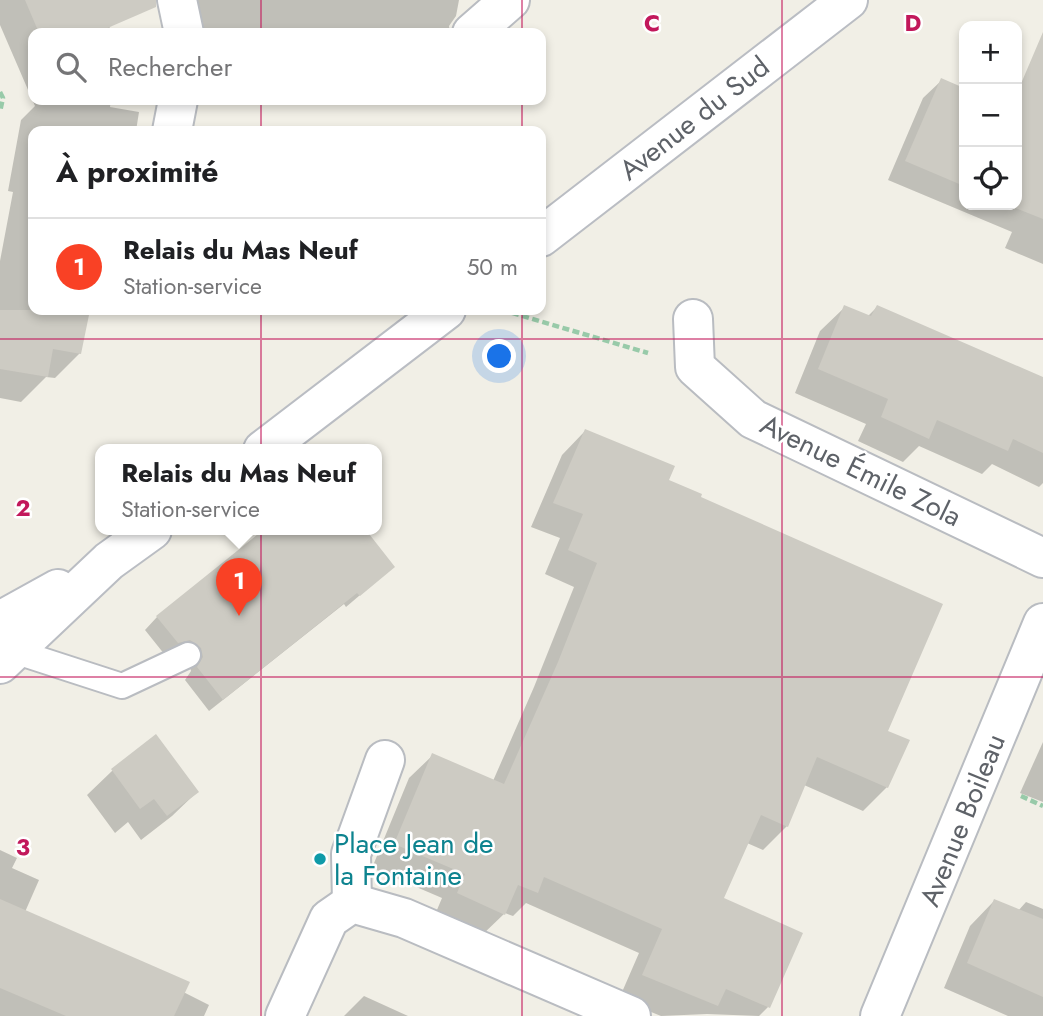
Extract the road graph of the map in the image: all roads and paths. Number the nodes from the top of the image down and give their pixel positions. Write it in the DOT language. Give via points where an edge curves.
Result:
graph roads {
  1 [pos="177,0"];
  2 [pos="510,0"];
  3 [pos="848,0"];
  4 [pos="183,28"];
  5 [pos="478,28"];
  6 [pos="0,92"];
  7 [pos="177,105"];
  8 [pos="0,113"];
  9 [pos="173,126"];
  10 [pos="546,233"];
  11 [pos="439,315"];
  12 [pos="519,315"];
  13 [pos="693,319"];
  14 [pos="695,367"];
  15 [pos="271,444"];
  16 [pos="145,535"];
  17 [pos="1043,558"];
  18 [pos="1043,623"];
  19 [pos="5,645"];
  20 [pos="188,655"];
  21 [pos="385,760"];
  22 [pos="352,903"];
  23 [pos="285,1016"];
  24 [pos="631,1016"];
  25 [pos="880,1016"];
  1 -- 4 [label="street"];
  2 -- 5 [label="street"];
  3 -- 10 [label="street, Avenue du Sud"];
  6 -- 8 [label="path"];
  7 -- 9 [label="street"];
  11 -- 15 [label="street"];
  12 -- 14 [label="path"];
  13 -- 14 [label="street"];
  14 -- 17 [label="street, Avenue Émile Zola" via="753,419"];
  16 -- 19 [label="street"];
  18 -- 25 [label="street, Avenue Boileau"];
  19 -- 20 [label="lane" via="122,686"];
  21 -- 22 [label="street" via="351,854"];
  22 -- 23 [label="street" via="328,919"];
  22 -- 24 [label="street" via="404,918"];
}
